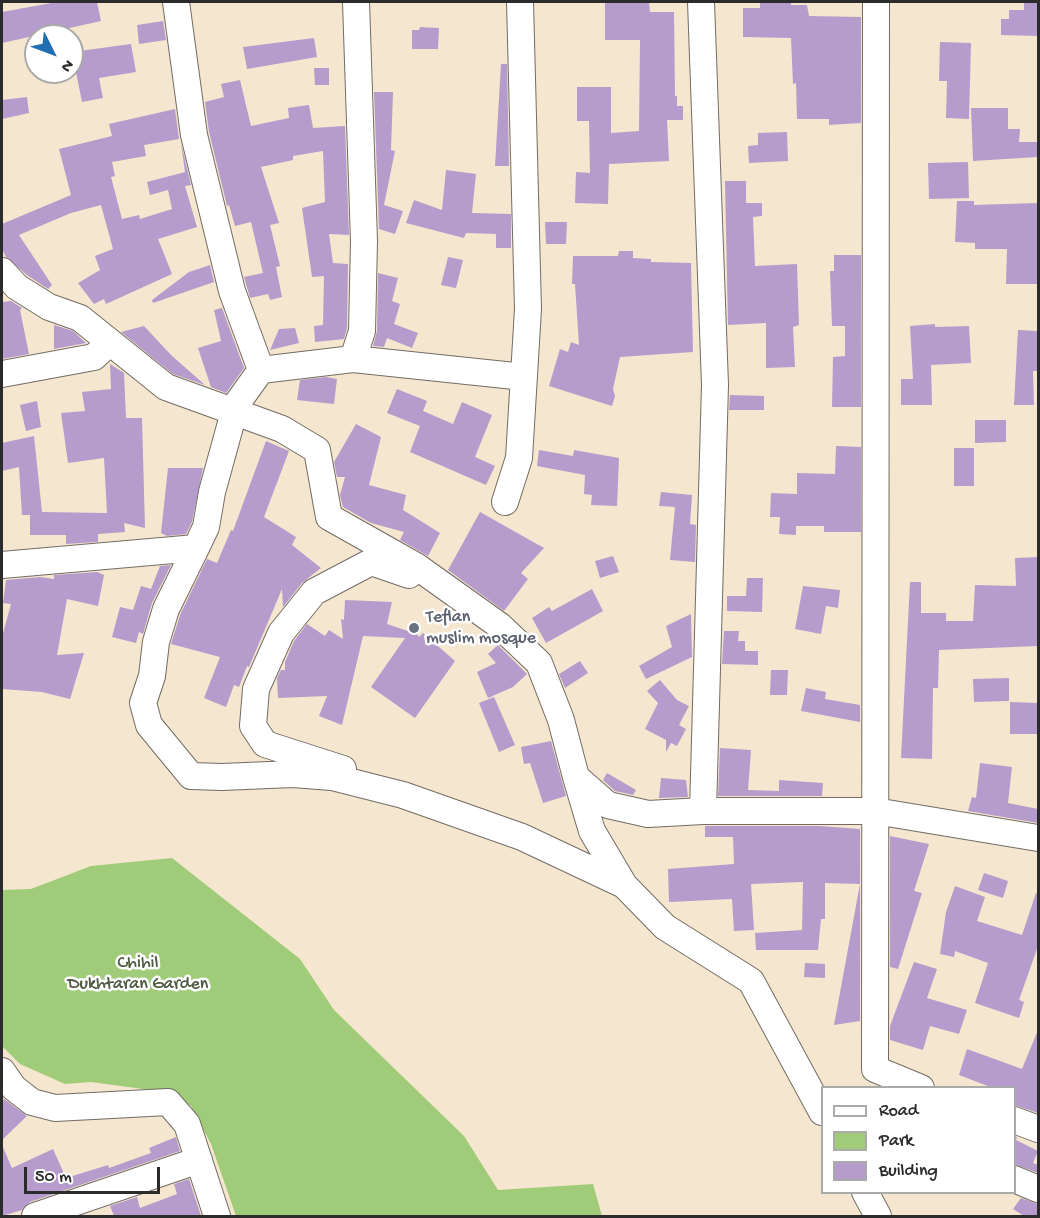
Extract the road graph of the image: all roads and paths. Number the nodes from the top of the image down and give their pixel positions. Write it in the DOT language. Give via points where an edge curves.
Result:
graph roads {
  1 [pos="176,2"];
  2 [pos="356,2"];
  3 [pos="520,2"];
  4 [pos="701,2"];
  5 [pos="876,2"];
  6 [pos="6,282"];
  7 [pos="110,342"];
  8 [pos="353,359"];
  9 [pos="261,370"];
  10 [pos="2,374"];
  11 [pos="524,377"];
  12 [pos="234,412"];
  13 [pos="505,502"];
  14 [pos="196,548"];
  15 [pos="2,565"];
  16 [pos="416,566"];
  17 [pos="576,777"];
  18 [pos="404,795"];
  19 [pos="703,811"];
  20 [pos="875,811"];
  21 [pos="1038,838"];
  22 [pos="624,885"];
  23 [pos="6,1084"];
  24 [pos="916,1086"];
  25 [pos="821,1110"];
  26 [pos="1016,1121"];
  27 [pos="1038,1129"];
  28 [pos="199,1160"];
  29 [pos="1016,1180"];
  30 [pos="1038,1189"];
  31 [pos="866,1194"];
  32 [pos="35,1216"];
  33 [pos="217,1216"];
  34 [pos="878,1216"];
  1 -- 9 [label="street" via="194,135 232,291"];
  2 -- 8 [label="street" via="364,242 362,331"];
  3 -- 11 [label="street" via="528,309"];
  4 -- 19 [label="street" via="715,385"];
  5 -- 20 [label="street"];
  6 -- 7 [label="street" via="49,307 80,318"];
  7 -- 10 [label="street" via="94,357"];
  7 -- 12 [label="street" via="166,387"];
  8 -- 9 [label="street"];
  8 -- 11 [label="street"];
  9 -- 12 [label="street"];
  11 -- 13 [label="street" via="519,458"];
  12 -- 14 [label="street" via="206,527"];
  12 -- 16 [label="street" via="282,429 317,450 330,517"];
  14 -- 15 [label="street"];
  14 -- 18 [label="street" via="166,609 143,704 149,725 191,776 332,777"];
  16 -- 17 [label="street" via="500,627 539,663 561,720"];
  16 -- 18 [label="street" via="410,575 371,562 314,592 276,642 256,688 253,726 266,744 363,776"];
  17 -- 19 [label="street" via="608,805 648,814"];
  17 -- 22 [label="street" via="592,831"];
  18 -- 22 [label="street" via="522,837"];
  19 -- 20 [label="street"];
  20 -- 21 [label="street"];
  20 -- 24 [label="street" via="875,1069"];
  22 -- 25 [label="street" via="665,927 751,981"];
  23 -- 28 [label="street" via="32,1102 55,1108 168,1102 187,1124"];
  26 -- 27 [label="street"];
  28 -- 32 [label="street"];
  28 -- 33 [label="street"];
  29 -- 30 [label="street"];
  31 -- 34 [label="street"];
}
